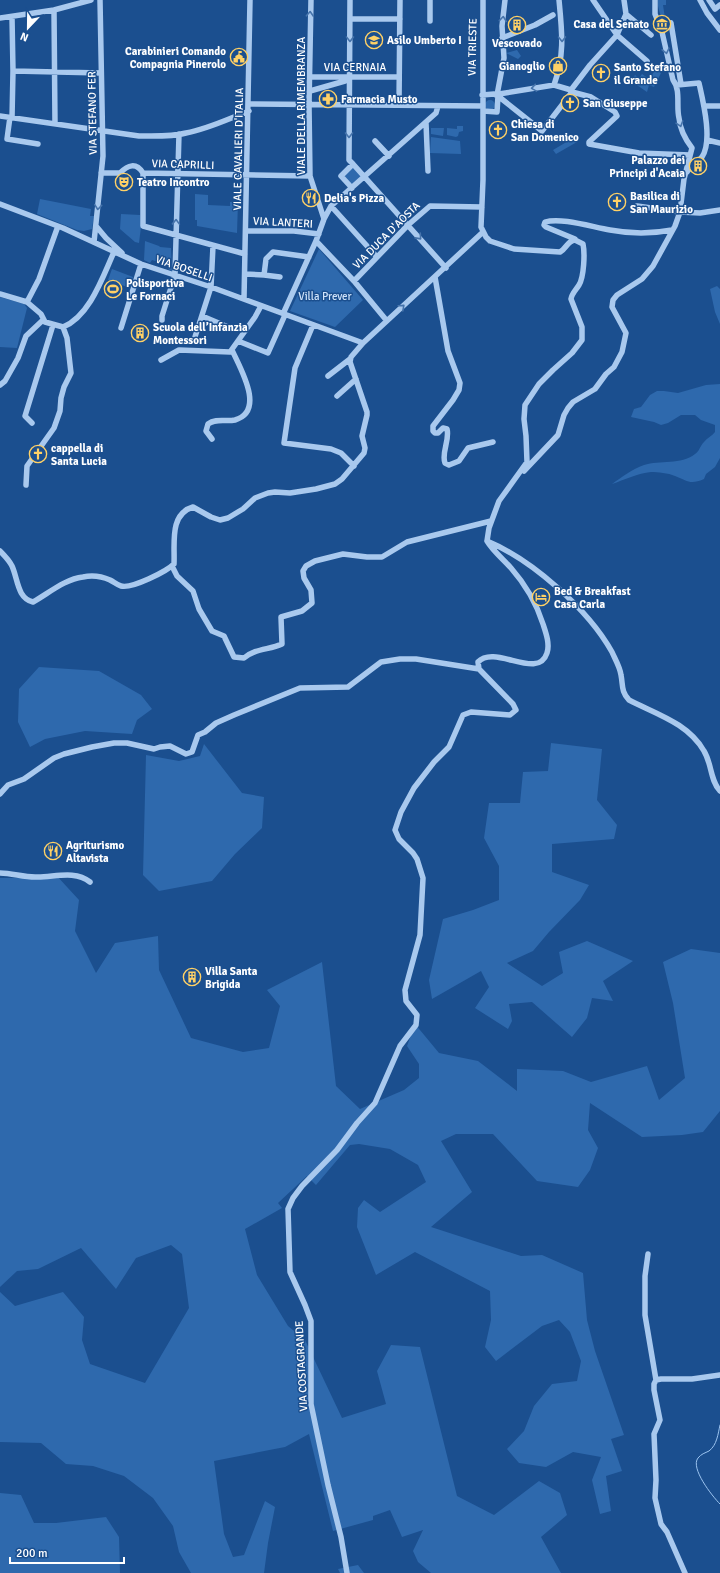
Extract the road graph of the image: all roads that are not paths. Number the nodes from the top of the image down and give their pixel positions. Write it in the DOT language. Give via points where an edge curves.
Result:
graph roads {
  1 [pos="91,0"];
  2 [pos="100,0"];
  3 [pos="250,0"];
  4 [pos="311,0"];
  5 [pos="350,0"];
  6 [pos="400,0"];
  7 [pos="430,0"];
  8 [pos="483,0"];
  9 [pos="505,0"];
  10 [pos="559,0"];
  11 [pos="593,0"];
  12 [pos="624,0"];
  13 [pos="654,0"];
  14 [pos="700,0"];
  15 [pos="709,0"];
  16 [pos="720,5"];
  17 [pos="54,10"];
  18 [pos="626,14"];
  19 [pos="553,15"];
  20 [pos="12,17"];
  21 [pos="0,18"];
  22 [pos="350,18"];
  23 [pos="400,19"];
  24 [pos="430,21"];
  25 [pos="660,28"];
  26 [pos="720,30"];
  27 [pos="616,35"];
  28 [pos="652,35"];
  29 [pos="502,38"];
  30 [pos="647,61"];
  31 [pos="13,71"];
  32 [pos="55,72"];
  33 [pos="101,72"];
  34 [pos="310,77"];
  35 [pos="399,77"];
  36 [pos="350,78"];
  37 [pos="554,85"];
  38 [pos="679,85"];
  39 [pos="310,91"];
  40 [pos="571,91"];
  41 [pos="482,95"];
  42 [pos="497,96"];
  43 [pos="349,104"];
  44 [pos="399,104"];
  45 [pos="309,105"];
  46 [pos="438,106"];
  47 [pos="704,106"];
  48 [pos="720,106"];
  49 [pos="248,107"];
  50 [pos="483,110"];
  51 [pos="0,116"];
  52 [pos="11,118"];
  53 [pos="426,122"];
  54 [pos="55,124"];
  55 [pos="103,131"];
  56 [pos="179,134"];
  57 [pos="707,140"];
  58 [pos="374,141"];
  59 [pos="720,143"];
  60 [pos="38,144"];
  61 [pos="690,155"];
  62 [pos="389,156"];
  63 [pos="352,164"];
  64 [pos="428,171"];
  65 [pos="102,173"];
  66 [pos="142,173"];
  67 [pos="178,174"];
  68 [pos="685,174"];
  69 [pos="247,176"];
  70 [pos="310,176"];
  71 [pos="365,177"];
  72 [pos="352,188"];
  73 [pos="0,204"];
  74 [pos="331,206"];
  75 [pos="637,206"];
  76 [pos="482,207"];
  77 [pos="720,210"];
  78 [pos="680,212"];
  79 [pos="324,219"];
  80 [pos="408,225"];
  81 [pos="58,226"];
  82 [pos="96,228"];
  83 [pos="246,230"];
  84 [pos="672,230"];
  85 [pos="483,232"];
  86 [pos="318,234"];
  87 [pos="81,236"];
  88 [pos="176,236"];
  89 [pos="316,240"];
  90 [pos="575,240"];
  91 [pos="94,242"];
  92 [pos="213,246"];
  93 [pos="114,252"];
  94 [pos="245,254"];
  95 [pos="309,257"];
  96 [pos="377,257"];
  97 [pos="127,258"];
  98 [pos="141,264"];
  99 [pos="446,268"];
  100 [pos="245,274"];
  101 [pos="174,275"];
  102 [pos="264,275"];
  103 [pos="280,277"];
  104 [pos="435,277"];
  105 [pos="354,281"];
  106 [pos="211,287"];
  107 [pos="0,294"];
  108 [pos="244,299"];
  109 [pos="27,302"];
  110 [pos="261,306"];
  111 [pos="284,314"];
  112 [pos="202,316"];
  113 [pos="43,320"];
  114 [pos="162,320"];
  115 [pos="387,321"];
  116 [pos="53,324"];
  117 [pos="313,325"];
  118 [pos="63,327"];
  119 [pos="228,327"];
  120 [pos="121,328"];
  121 [pos="194,340"];
  122 [pos="238,341"];
  123 [pos="363,343"];
  124 [pos="232,350"];
  125 [pos="350,359"];
  126 [pos="161,360"];
  127 [pos="328,376"];
  128 [pos="356,379"];
  129 [pos="0,385"];
  130 [pos="337,396"];
  131 [pos="32,423"];
  132 [pos="212,439"];
  133 [pos="493,442"];
  134 [pos="354,466"];
  135 [pos="518,475"];
  136 [pos="26,485"];
  137 [pos="491,521"];
  138 [pos="487,541"];
  139 [pos="0,551"];
  140 [pos="172,566"];
  141 [pos="479,670"];
  142 [pos="720,791"];
  143 [pos="0,794"];
  144 [pos="0,873"];
  145 [pos="90,882"];
  146 [pos="648,1254"];
  147 [pos="720,1375"];
  148 [pos="656,1380"];
  149 [pos="347,1573"];
  150 [pos="685,1573"];
  1 -- 17 [label="street"];
  2 -- 33 [label="street, VIA STEFANO FER"];
  3 -- 49 [label="street, VIALE CAVALIERI D'ITALIA"];
  34 -- 4 [label="street, VIALE DELLA RIMEMBRANZA, one-way"];
  5 -- 22 [label="street"];
  6 -- 23 [label="street"];
  7 -- 24 [label="street"];
  8 -- 41 [label="street, VIA TRIESTE"];
  29 -- 9 [label="street, one-way"];
  10 -- 37 [label="street, one-way" via="562,48"];
  11 -- 27 [label="street"];
  12 -- 18 [label="street"];
  13 -- 25 [label="street"];
  14 -- 26 [label="street"];
  15 -- 16 [label="street" via="715,9"];
  17 -- 20 [label="street"];
  17 -- 32 [label="street"];
  18 -- 27 [label="street"];
  18 -- 28 [label="street"];
  19 -- 29 [label="street" via="527,29"];
  20 -- 21 [label="street"];
  20 -- 31 [label="street"];
  22 -- 23 [label="street"];
  22 -- 36 [label="street, one-way"];
  23 -- 35 [label="street"];
  25 -- 38 [label="street, one-way" via="673,80"];
  25 -- 38 [label="street" via="671,23"];
  27 -- 30 [label="street"];
  27 -- 40 [label="street" via="590,64"];
  29 -- 42 [label="street" via="504,58"];
  31 -- 32 [label="street"];
  31 -- 52 [label="street"];
  32 -- 33 [label="street"];
  32 -- 54 [label="street"];
  33 -- 55 [label="street, VIA STEFANO FER"];
  34 -- 36 [label="street, VIA CERNAIA"];
  34 -- 39 [label="street, VIALE DELLA RIMEMBRANZA"];
  35 -- 36 [label="street, VIA CERNAIA"];
  35 -- 44 [label="street"];
  36 -- 39 [label="street"];
  36 -- 43 [label="street"];
  37 -- 40 [label="street"];
  37 -- 42 [label="street, one-way"];
  38 -- 47 [label="street" via="699,83"];
  38 -- 61 [label="street, one-way" via="678,118 692,148"];
  39 -- 45 [label="street, VIALE DELLA RIMEMBRANZA"];
  40 -- 42 [label="street" via="542,131"];
  40 -- 61 [label="street" via="591,97 615,112 617,116 589,144 639,153"];
  41 -- 42 [label="street"];
  41 -- 50 [label="street, VIA TRIESTE"];
  42 -- 50 [label="street" via="497,112"];
  43 -- 44 [label="street"];
  43 -- 45 [label="street"];
  43 -- 63 [label="street, one-way" via="349,160"];
  44 -- 46 [label="street"];
  45 -- 49 [label="street"];
  45 -- 70 [label="street, VIALE DELLA RIMEMBRANZA"];
  46 -- 50 [label="street"];
  46 -- 53 [label="street" via="437,112"];
  47 -- 48 [label="street"];
  47 -- 57 [label="street"];
  49 -- 56 [label="street" via="203,129"];
  49 -- 69 [label="street, VIALE CAVALIERI D'ITALIA"];
  50 -- 76 [label="street, VIA TRIESTE"];
  51 -- 52 [label="street"];
  52 -- 54 [label="street"];
  52 -- 60 [label="street" via="7,139"];
  53 -- 62 [label="street"];
  53 -- 64 [label="street"];
  54 -- 55 [label="street"];
  55 -- 56 [label="street" via="139,136"];
  55 -- 65 [label="street, VIA STEFANO FER"];
  56 -- 67 [label="street"];
  57 -- 59 [label="street"];
  57 -- 68 [label="street" via="707,148 702,157"];
  58 -- 62 [label="street"];
  61 -- 68 [label="street"];
  62 -- 71 [label="street"];
  63 -- 71 [label="street"];
  63 -- 72 [label="street" via="341,176"];
  65 -- 66 [label="street, VIA CAPRILLI" via="117,174 130,165 138,167"];
  65 -- 82 [label="street, VIA STEFANO FER, one-way"];
  66 -- 67 [label="street, VIA CAPRILLI"];
  66 -- 88 [label="street" via="143,226"];
  67 -- 69 [label="street, VIA CAPRILLI"];
  88 -- 67 [label="street, one-way"];
  68 -- 78 [label="street"];
  69 -- 70 [label="street, VIA CAPRILLI"];
  69 -- 83 [label="street, VIALE CAVALIERI D'ITALIA"];
  70 -- 79 [label="street, VIALE DELLA RIMEMBRANZA"];
  71 -- 72 [label="street"];
  71 -- 80 [label="street"];
  72 -- 74 [label="street"];
  73 -- 81 [label="street, VIA BOSELLI"];
  74 -- 79 [label="street"];
  74 -- 96 [label="street"];
  75 -- 78 [label="street"];
  76 -- 80 [label="street, VIA DUCA D'AOSTA" via="433,205"];
  76 -- 85 [label="street, VIA TRIESTE"];
  77 -- 78 [label="street"];
  78 -- 84 [label="street"];
  79 -- 86 [label="street"];
  80 -- 96 [label="street, VIA DUCA D'AOSTA"];
  80 -- 99 [label="street, one-way"];
  81 -- 87 [label="street, VIA BOSELLI"];
  81 -- 109 [label="street" via="39,279"];
  82 -- 87 [label="street"];
  82 -- 91 [label="street, VIA STEFANO FER"];
  82 -- 97 [label="street"];
  83 -- 86 [label="street, VIA LANTERI"];
  83 -- 94 [label="street, VIALE CAVALIERI D'ITALIA"];
  84 -- 90 [label="street" via="631,233 579,224 545,222 546,228"];
  84 -- 135 [label="street" via="653,266 642,279 613,300 612,307 626,333 622,352 614,367 595,389 573,402 564,415 558,435"];
  85 -- 90 [label="street" via="495,244 521,250 560,252 568,242"];
  85 -- 99 [label="street"];
  86 -- 89 [label="street"];
  87 -- 91 [label="street, VIA BOSELLI"];
  88 -- 92 [label="street"];
  88 -- 101 [label="street"];
  89 -- 95 [label="street"];
  89 -- 105 [label="street"];
  90 -- 135 [label="street" via="584,246 583,278 571,299 582,327 582,340 539,384 525,405 527,462"];
  91 -- 93 [label="street, VIA BOSELLI"];
  92 -- 94 [label="street"];
  92 -- 106 [label="street"];
  93 -- 97 [label="street, VIA BOSELLI"];
  93 -- 118 [label="street" via="87,308 78,318"];
  94 -- 100 [label="street, VIALE CAVALIERI D'ITALIA"];
  95 -- 102 [label="street" via="273,252 266,259"];
  95 -- 111 [label="street"];
  96 -- 105 [label="street, VIA DUCA D'AOSTA"];
  97 -- 98 [label="street, VIA BOSELLI"];
  98 -- 101 [label="street, VIA BOSELLI"];
  98 -- 120 [label="street"];
  99 -- 104 [label="street"];
  100 -- 102 [label="street"];
  100 -- 108 [label="street, VIALE CAVALIERI D'ITALIA"];
  101 -- 106 [label="street, VIA BOSELLI"];
  101 -- 114 [label="street"];
  102 -- 103 [label="street"];
  115 -- 104 [label="street, one-way"];
  104 -- 133 [label="street" via="448,351 460,383 459,390 433,426 435,433 443,428 447,429 443,460 449,465 459,461 468,448"];
  105 -- 115 [label="street"];
  106 -- 108 [label="street, VIA BOSELLI"];
  106 -- 112 [label="street"];
  107 -- 109 [label="street"];
  108 -- 110 [label="street, VIA BOSELLI"];
  109 -- 113 [label="street" via="41,314"];
  110 -- 111 [label="street, VIA BOSELLI"];
  110 -- 122 [label="street"];
  111 -- 117 [label="street"];
  111 -- 122 [label="street" via="268,352"];
  112 -- 119 [label="street"];
  112 -- 121 [label="street"];
  113 -- 116 [label="street"];
  113 -- 129 [label="street" via="26,336 18,358"];
  115 -- 123 [label="street"];
  116 -- 118 [label="street"];
  116 -- 131 [label="street" via="25,416"];
  117 -- 123 [label="street"];
  117 -- 134 [label="street" via="294,370 284,443 331,449 341,453"];
  118 -- 136 [label="street" via="67,338 71,372 64,387 54,428 27,466"];
  122 -- 124 [label="street"];
  123 -- 125 [label="street"];
  124 -- 126 [label="street" via="225,353 179,350"];
  124 -- 132 [label="street" via="249,390 249,408 237,419 212,421 208,424 206,431"];
  125 -- 127 [label="street"];
  125 -- 128 [label="street"];
  128 -- 130 [label="street"];
  128 -- 134 [label="street" via="367,416 362,436 365,448 362,457"];
  134 -- 140 [label="street" via="335,484 290,493 268,493 255,498 228,518 220,520 194,507 186,509 180,514 175,527"];
  135 -- 137 [label="street" via="502,495"];
  137 -- 138 [label="street"];
  137 -- 140 [label="street" via="407,542 382,557 348,554 309,564 303,571 311,590 312,603 302,611 281,617 282,644 259,650 244,658 234,658 224,636 212,631 199,609 193,591 177,576"];
  138 -- 141 [label="street" via="530,592 545,630 548,650 545,658 538,664 502,658 482,658 478,662"];
  138 -- 142 [label="street" via="525,563 576,605 612,654 621,674 626,697 676,723 693,737 704,752 714,783"];
  139 -- 140 [label="street" via="11,565 23,597 33,602 66,582 82,577 97,576 121,586 130,586 140,584"];
  141 -- 143 [label="street" via="416,659 381,662 348,687 300,688 234,715 198,735 192,752 186,754 170,746 154,749 127,743 92,747 54,758 24,778 8,785"];
  141 -- 149 [label="street, VIA COSTAGRANDE" via="516,710 510,715 471,712 463,715 449,747 418,781 397,823 396,835 417,859 423,878 420,935 405,990 406,1001 417,1015 416,1025 397,1052 375,1104 337,1150 302,1186 288,1209 290,1272 311,1321 311,1404"];
  144 -- 145 [label="street" via="37,878 71,875 85,878"];
  146 -- 148 [label="street" via="645,1315"];
  147 -- 148 [label="street"];
  148 -- 150 [label="street" via="654,1390 660,1420 654,1434 655,1498 661,1524"];
}
